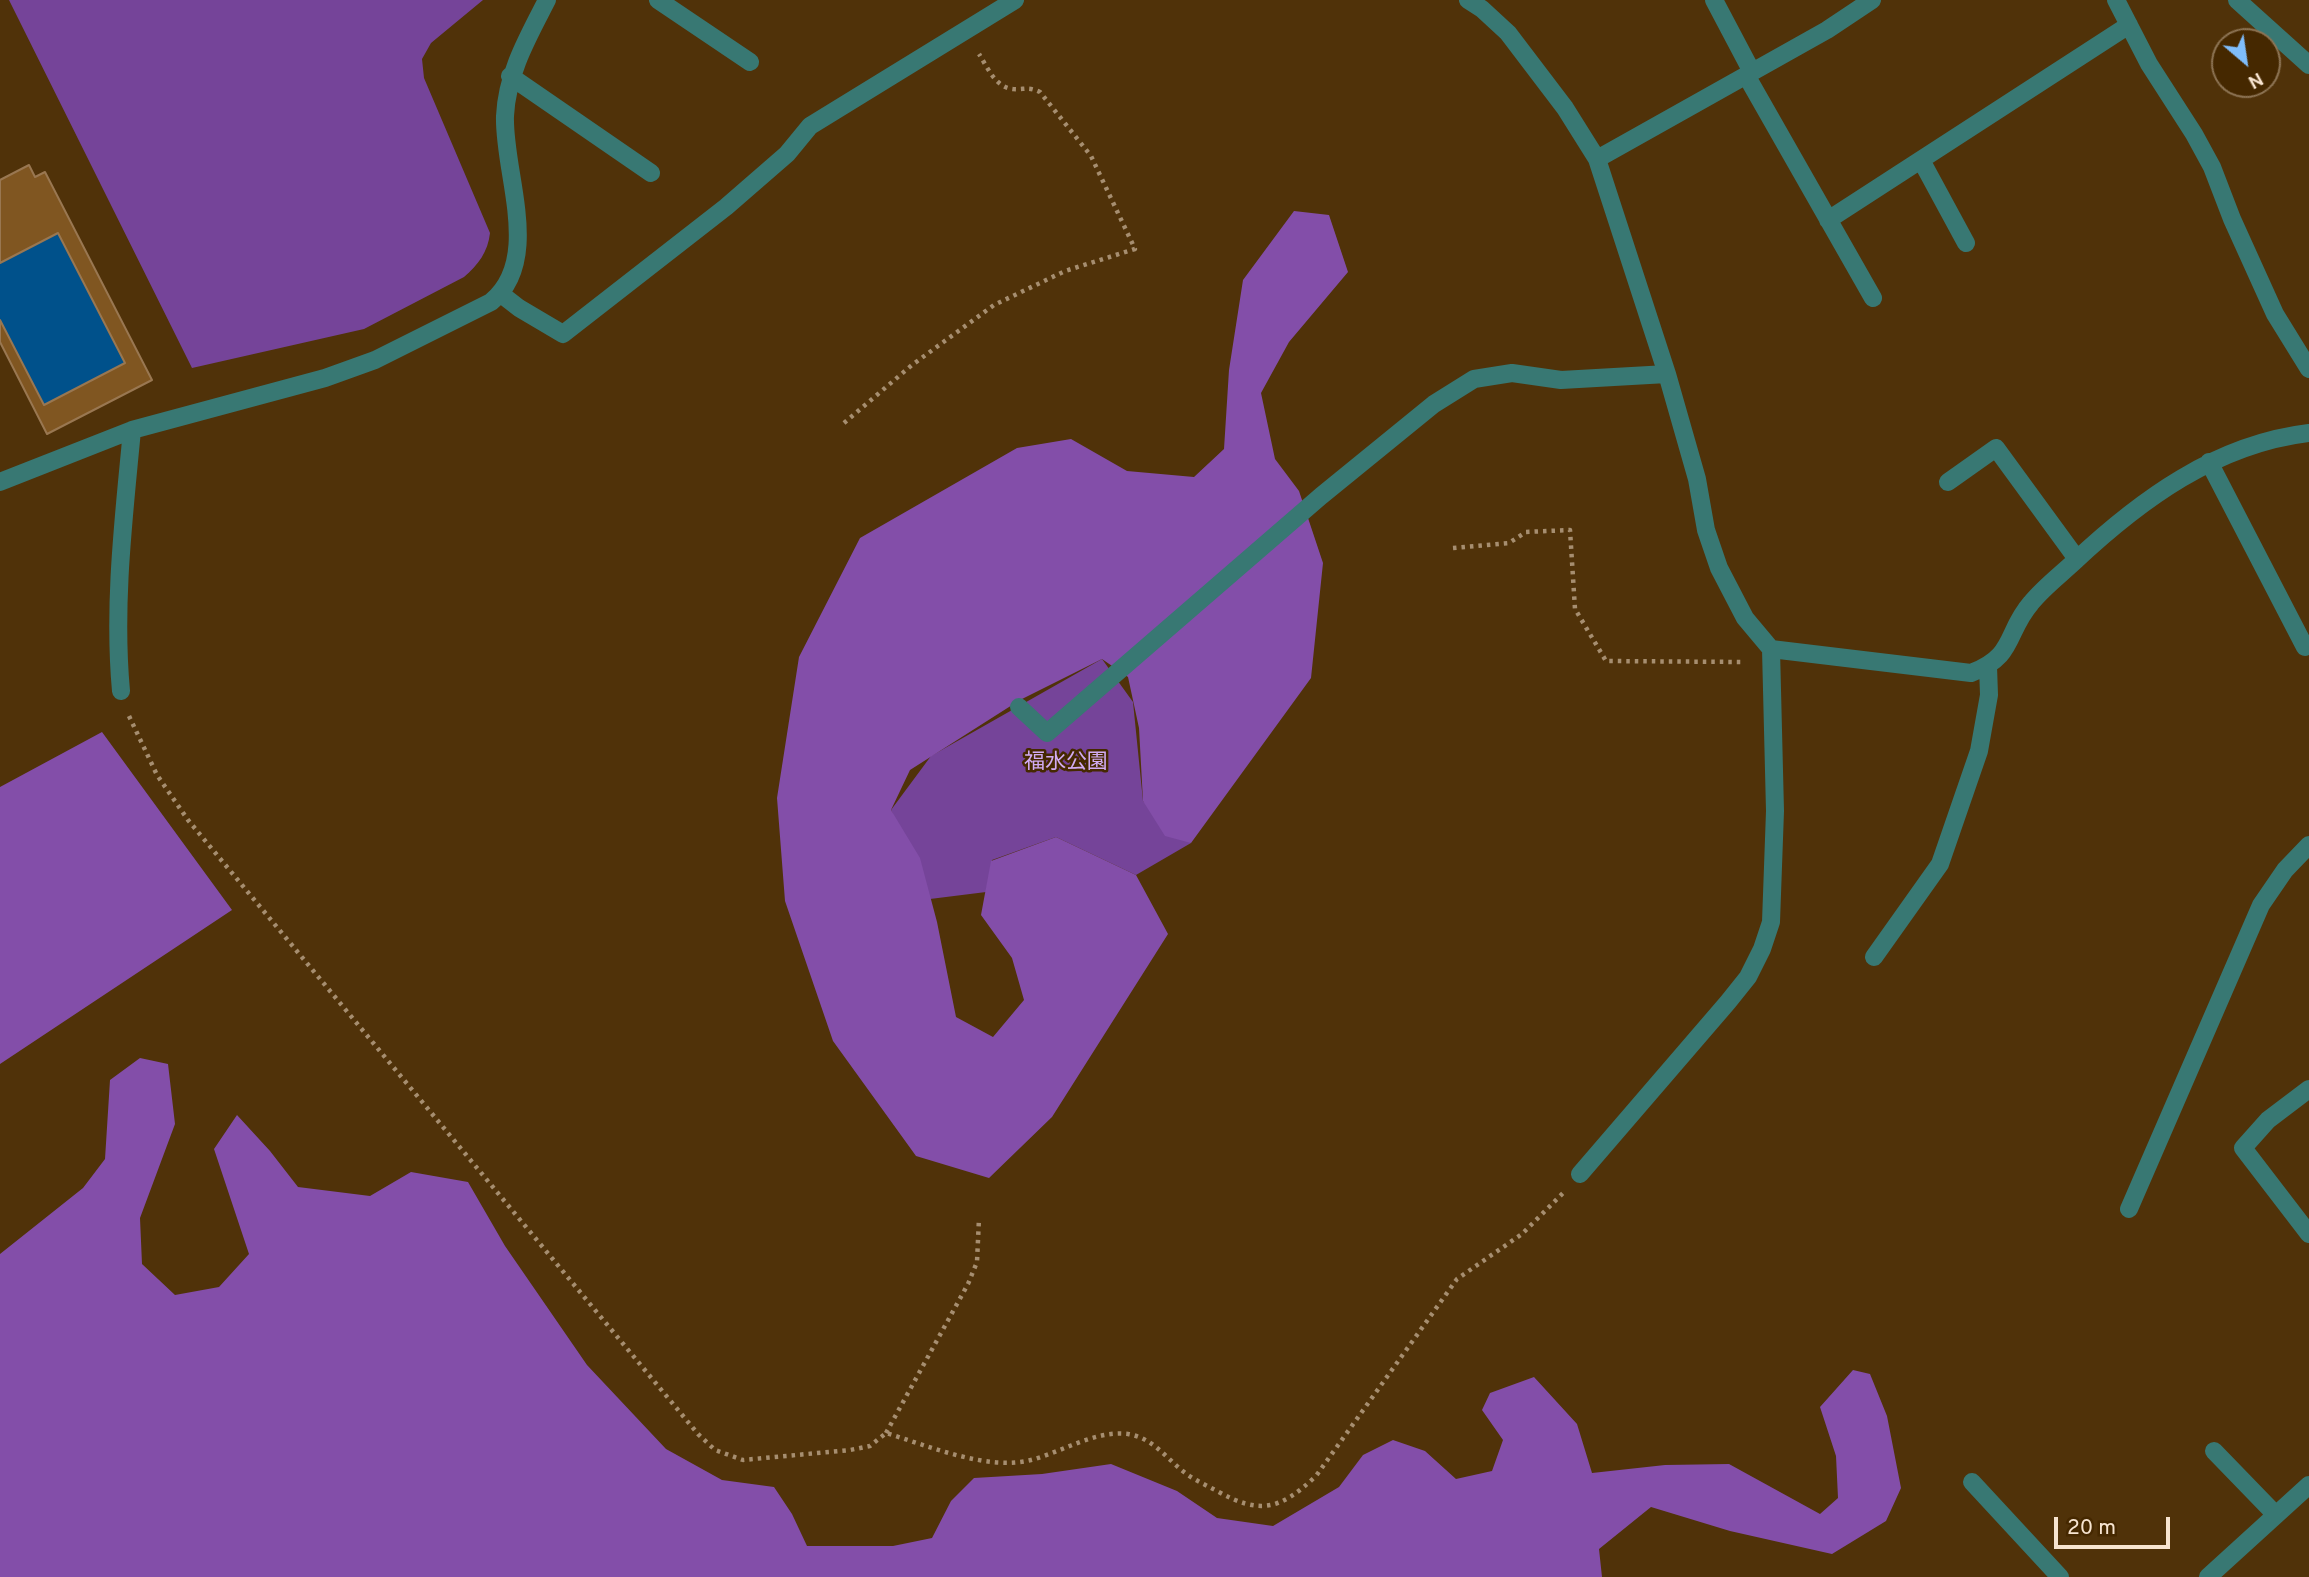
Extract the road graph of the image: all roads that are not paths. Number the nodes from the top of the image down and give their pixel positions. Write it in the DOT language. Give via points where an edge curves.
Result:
graph roads {
  1 [pos="547,0"];
  2 [pos="658,0"];
  3 [pos="1016,0"];
  4 [pos="1468,0"];
  5 [pos="1714,0"];
  6 [pos="1872,0"];
  7 [pos="2116,0"];
  8 [pos="2237,0"];
  9 [pos="2129,25"];
  10 [pos="750,62"];
  11 [pos="2309,65"];
  12 [pos="1749,73"];
  13 [pos="510,76"];
  14 [pos="1597,159"];
  15 [pos="1921,160"];
  16 [pos="651,173"];
  17 [pos="1828,220"];
  18 [pos="1966,243"];
  19 [pos="501,294"];
  20 [pos="1873,298"];
  21 [pos="2309,369"];
  22 [pos="1667,374"];
  23 [pos="132,430"];
  24 [pos="2309,433"];
  25 [pos="2209,462"];
  26 [pos="0,482"];
  27 [pos="1948,482"];
  28 [pos="2077,559"];
  29 [pos="2305,647"];
  30 [pos="1771,655"];
  31 [pos="1989,666"];
  32 [pos="121,691"];
  33 [pos="1019,707"];
  34 [pos="2309,845"];
  35 [pos="1874,957"];
  36 [pos="2309,1089"];
  37 [pos="1580,1174"];
  38 [pos="2129,1209"];
  39 [pos="2309,1234"];
  40 [pos="2214,1451"];
  41 [pos="1972,1482"];
  42 [pos="2309,1485"];
  43 [pos="2276,1515"];
  44 [pos="2060,1577"];
  45 [pos="2208,1577"];
  1 -- 13 [label="street"];
  2 -- 10 [label="street"];
  3 -- 19 [label="street" via="810,126 787,154 726,207 563,334"];
  4 -- 14 [label="street" via="1508,33 1566,108"];
  5 -- 12 [label="street"];
  6 -- 12 [label="street"];
  7 -- 9 [label="street"];
  8 -- 11 [label="street"];
  9 -- 15 [label="street"];
  9 -- 21 [label="street" via="2212,167 2276,314"];
  12 -- 14 [label="street"];
  12 -- 17 [label="street"];
  13 -- 16 [label="street"];
  13 -- 19 [label="street" via="505,117 518,224 514,264"];
  14 -- 22 [label="street"];
  15 -- 17 [label="street"];
  15 -- 18 [label="street"];
  17 -- 20 [label="street"];
  19 -- 23 [label="street" via="375,360 326,378"];
  22 -- 30 [label="street" via="1719,568"];
  22 -- 33 [label="street" via="1561,380 1512,373 1474,379 1434,404 1321,496 1046,733"];
  23 -- 26 [label="street"];
  23 -- 32 [label="street" via="118,589"];
  24 -- 25 [label="street"];
  25 -- 28 [label="street" via="2154,494"];
  25 -- 29 [label="street"];
  27 -- 28 [label="street" via="1996,448"];
  28 -- 31 [label="street" via="2032,601 2018,619 2005,651"];
  30 -- 31 [label="street" via="1971,673"];
  30 -- 37 [label="street" via="1775,811 1771,922 1762,949 1728,1002"];
  31 -- 35 [label="street" via="1979,751 1940,864"];
  34 -- 38 [label="street" via="2261,905"];
  36 -- 39 [label="street" via="2268,1120 2243,1148"];
  40 -- 43 [label="street"];
  41 -- 44 [label="street"];
  42 -- 43 [label="street"];
  43 -- 45 [label="street"];
}
